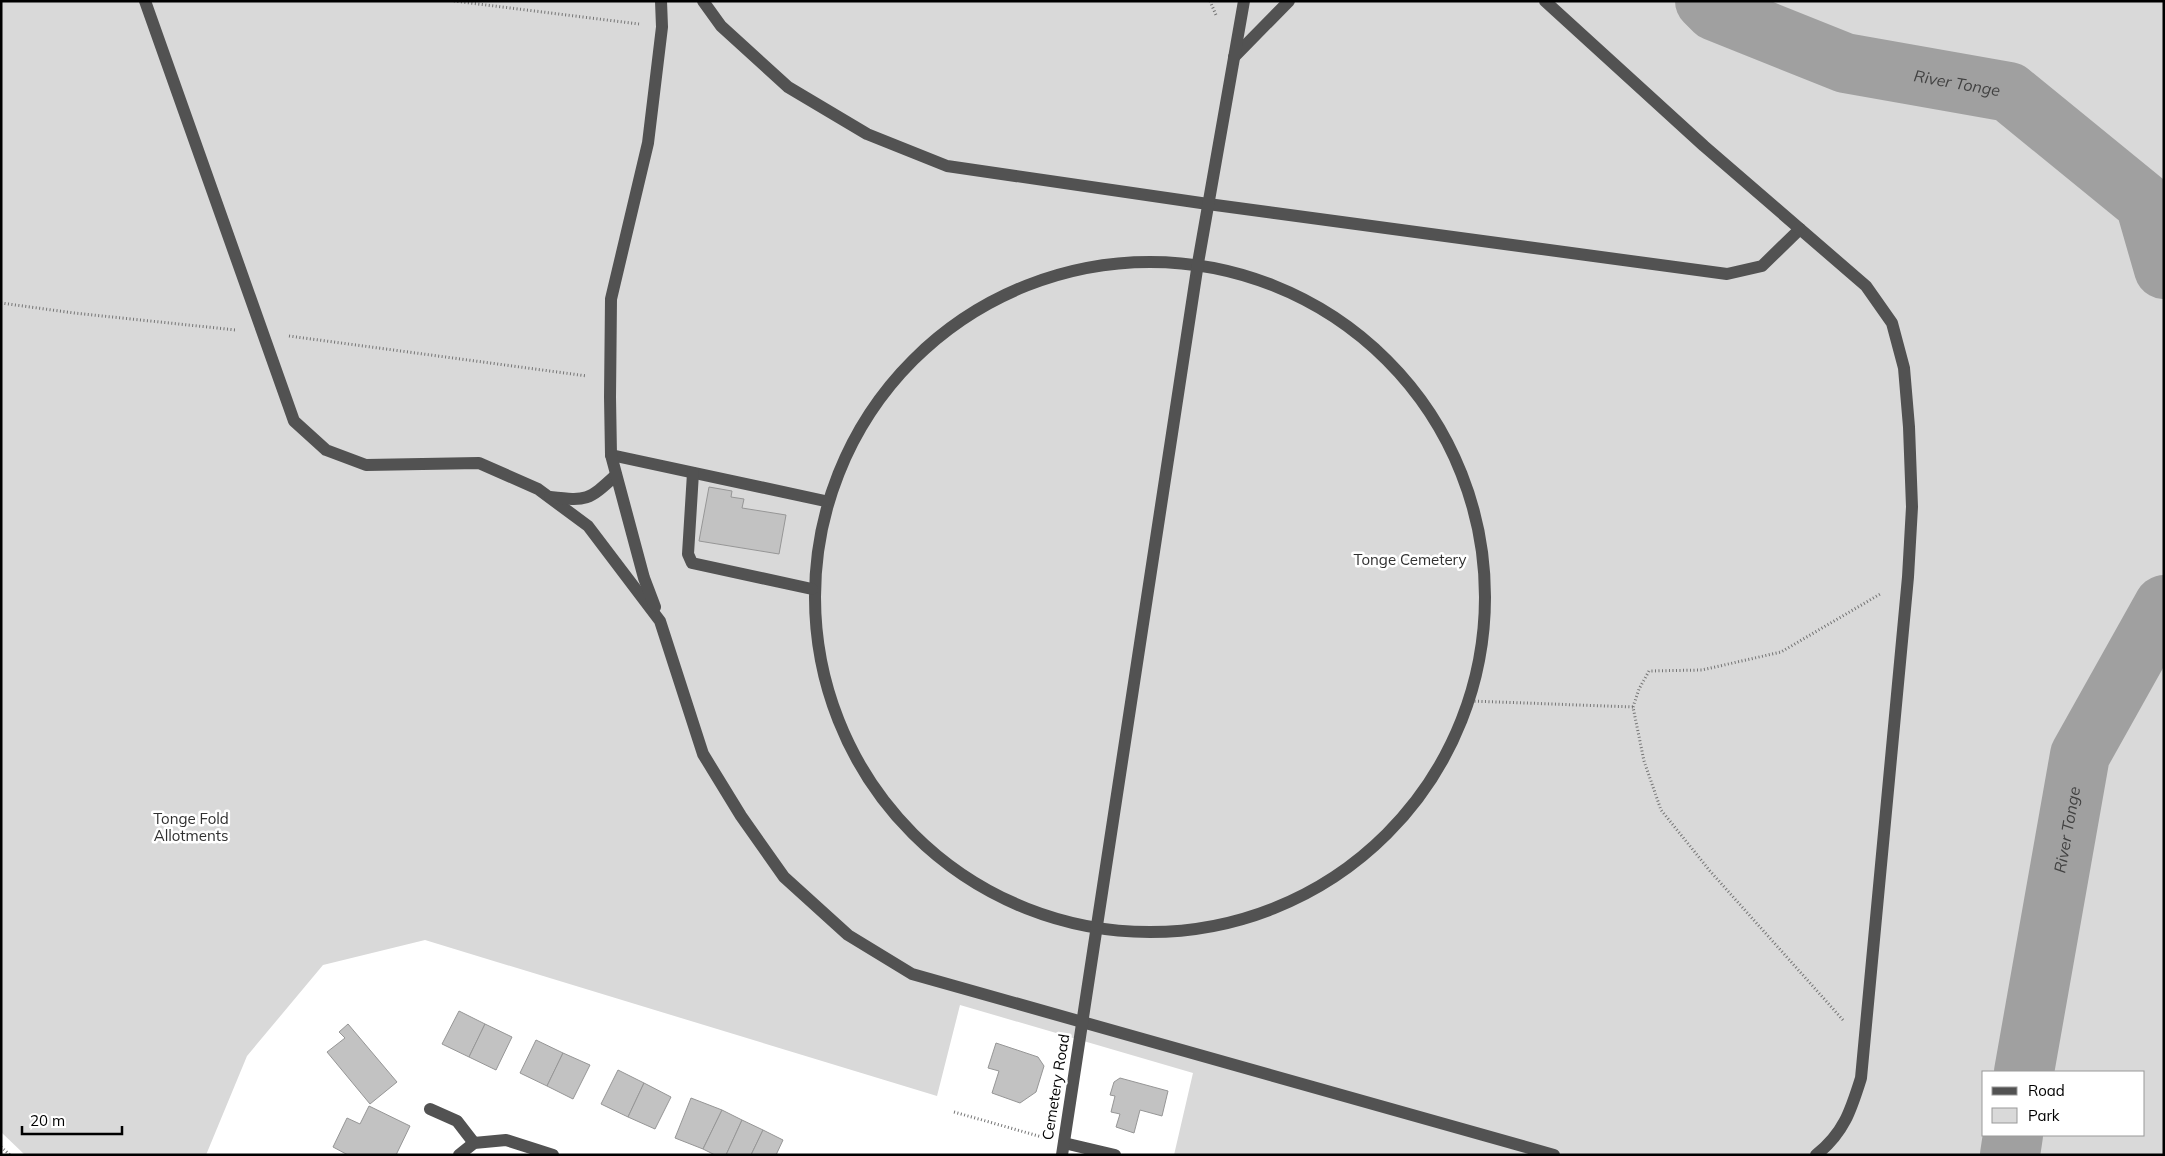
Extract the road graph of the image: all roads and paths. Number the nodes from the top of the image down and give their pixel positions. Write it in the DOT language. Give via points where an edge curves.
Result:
graph roads {
  1 [pos="145,1"];
  2 [pos="454,1"];
  3 [pos="661,1"];
  4 [pos="703,1"];
  5 [pos="1244,1"];
  6 [pos="1290,1"];
  7 [pos="1545,1"];
  8 [pos="662,27"];
  9 [pos="1234,57"];
  10 [pos="1208,204"];
  11 [pos="1800,229"];
  12 [pos="1198,263"];
  13 [pos="1,303"];
  14 [pos="263,333"];
  15 [pos="610,397"];
  16 [pos="611,455"];
  17 [pos="693,473"];
  18 [pos="616,475"];
  19 [pos="548,497"];
  20 [pos="825,501"];
  21 [pos="1908,577"];
  22 [pos="812,590"];
  23 [pos="660,620"];
  24 [pos="1471,701"];
  25 [pos="1633,707"];
  26 [pos="1097,930"];
  27 [pos="1083,1023"];
  28 [pos="1864,1043"];
  29 [pos="430,1109"];
  30 [pos="954,1112"];
  31 [pos="474,1143"];
  32 [pos="1,1147"];
  33 [pos="1063,1149"];
  34 [pos="10,1155"];
  35 [pos="459,1155"];
  36 [pos="553,1155"];
  37 [pos="1115,1155"];
  38 [pos="1554,1155"];
  39 [pos="1816,1155"];
  1 -- 14 [label="street"];
  2 -- 8 [label="path"];
  3 -- 8 [label="street"];
  4 -- 10 [label="street" via="721,26 788,87 867,134 947,166"];
  5 -- 9 [label="street, Cemetery Road"];
  6 -- 9 [label="street"];
  7 -- 11 [label="street"];
  8 -- 15 [label="street" via="648,144 611,299"];
  9 -- 10 [label="street, Cemetery Road"];
  10 -- 11 [label="street" via="1727,274 1762,266"];
  10 -- 12 [label="street, Cemetery Road"];
  11 -- 21 [label="street" via="1866,286 1892,323 1904,368 1909,427 1912,507"];
  12 -- 20 [label="street" via="1102,263 1009,290 928,341 865,414"];
  12 -- 24 [label="street" via="1292,290 1373,344 1436,418 1476,508 1487,604"];
  12 -- 26 [label="street, Cemetery Road"];
  13 -- 14 [label="path"];
  14 -- 15 [label="path" via="586,375"];
  14 -- 19 [label="street" via="294,421 326,450 366,465 479,463 538,489"];
  15 -- 16 [label="street"];
  16 -- 17 [label="street"];
  16 -- 18 [label="street"];
  17 -- 20 [label="street"];
  17 -- 22 [label="street" via="688,554 692,563"];
  18 -- 19 [label="street" via="596,494 579,500"];
  18 -- 23 [label="street" via="644,578"];
  19 -- 23 [label="street" via="588,526"];
  20 -- 22 [label="street"];
  21 -- 25 [label="path" via="1781,652 1702,670 1649,671"];
  21 -- 28 [label="street"];
  22 -- 26 [label="street" via="824,685 858,765 924,848 1005,901"];
  23 -- 27 [label="street" via="703,754 741,816 784,876 848,935 912,974"];
  24 -- 25 [label="path"];
  24 -- 26 [label="street" via="1429,786 1365,857 1284,906 1201,929"];
  25 -- 28 [label="path" via="1644,761 1661,810 1710,871"];
  26 -- 27 [label="street, Cemetery Road"];
  27 -- 33 [label="street, Cemetery Road"];
  27 -- 38 [label="street"];
  28 -- 39 [label="street" via="1861,1078 1850,1115 1828,1146"];
  29 -- 31 [label="street" via="457,1121"];
  30 -- 33 [label="path"];
  31 -- 35 [label="street"];
  31 -- 36 [label="street" via="506,1140"];
  32 -- 34 [label="path"];
  33 -- 37 [label="street"];
}
